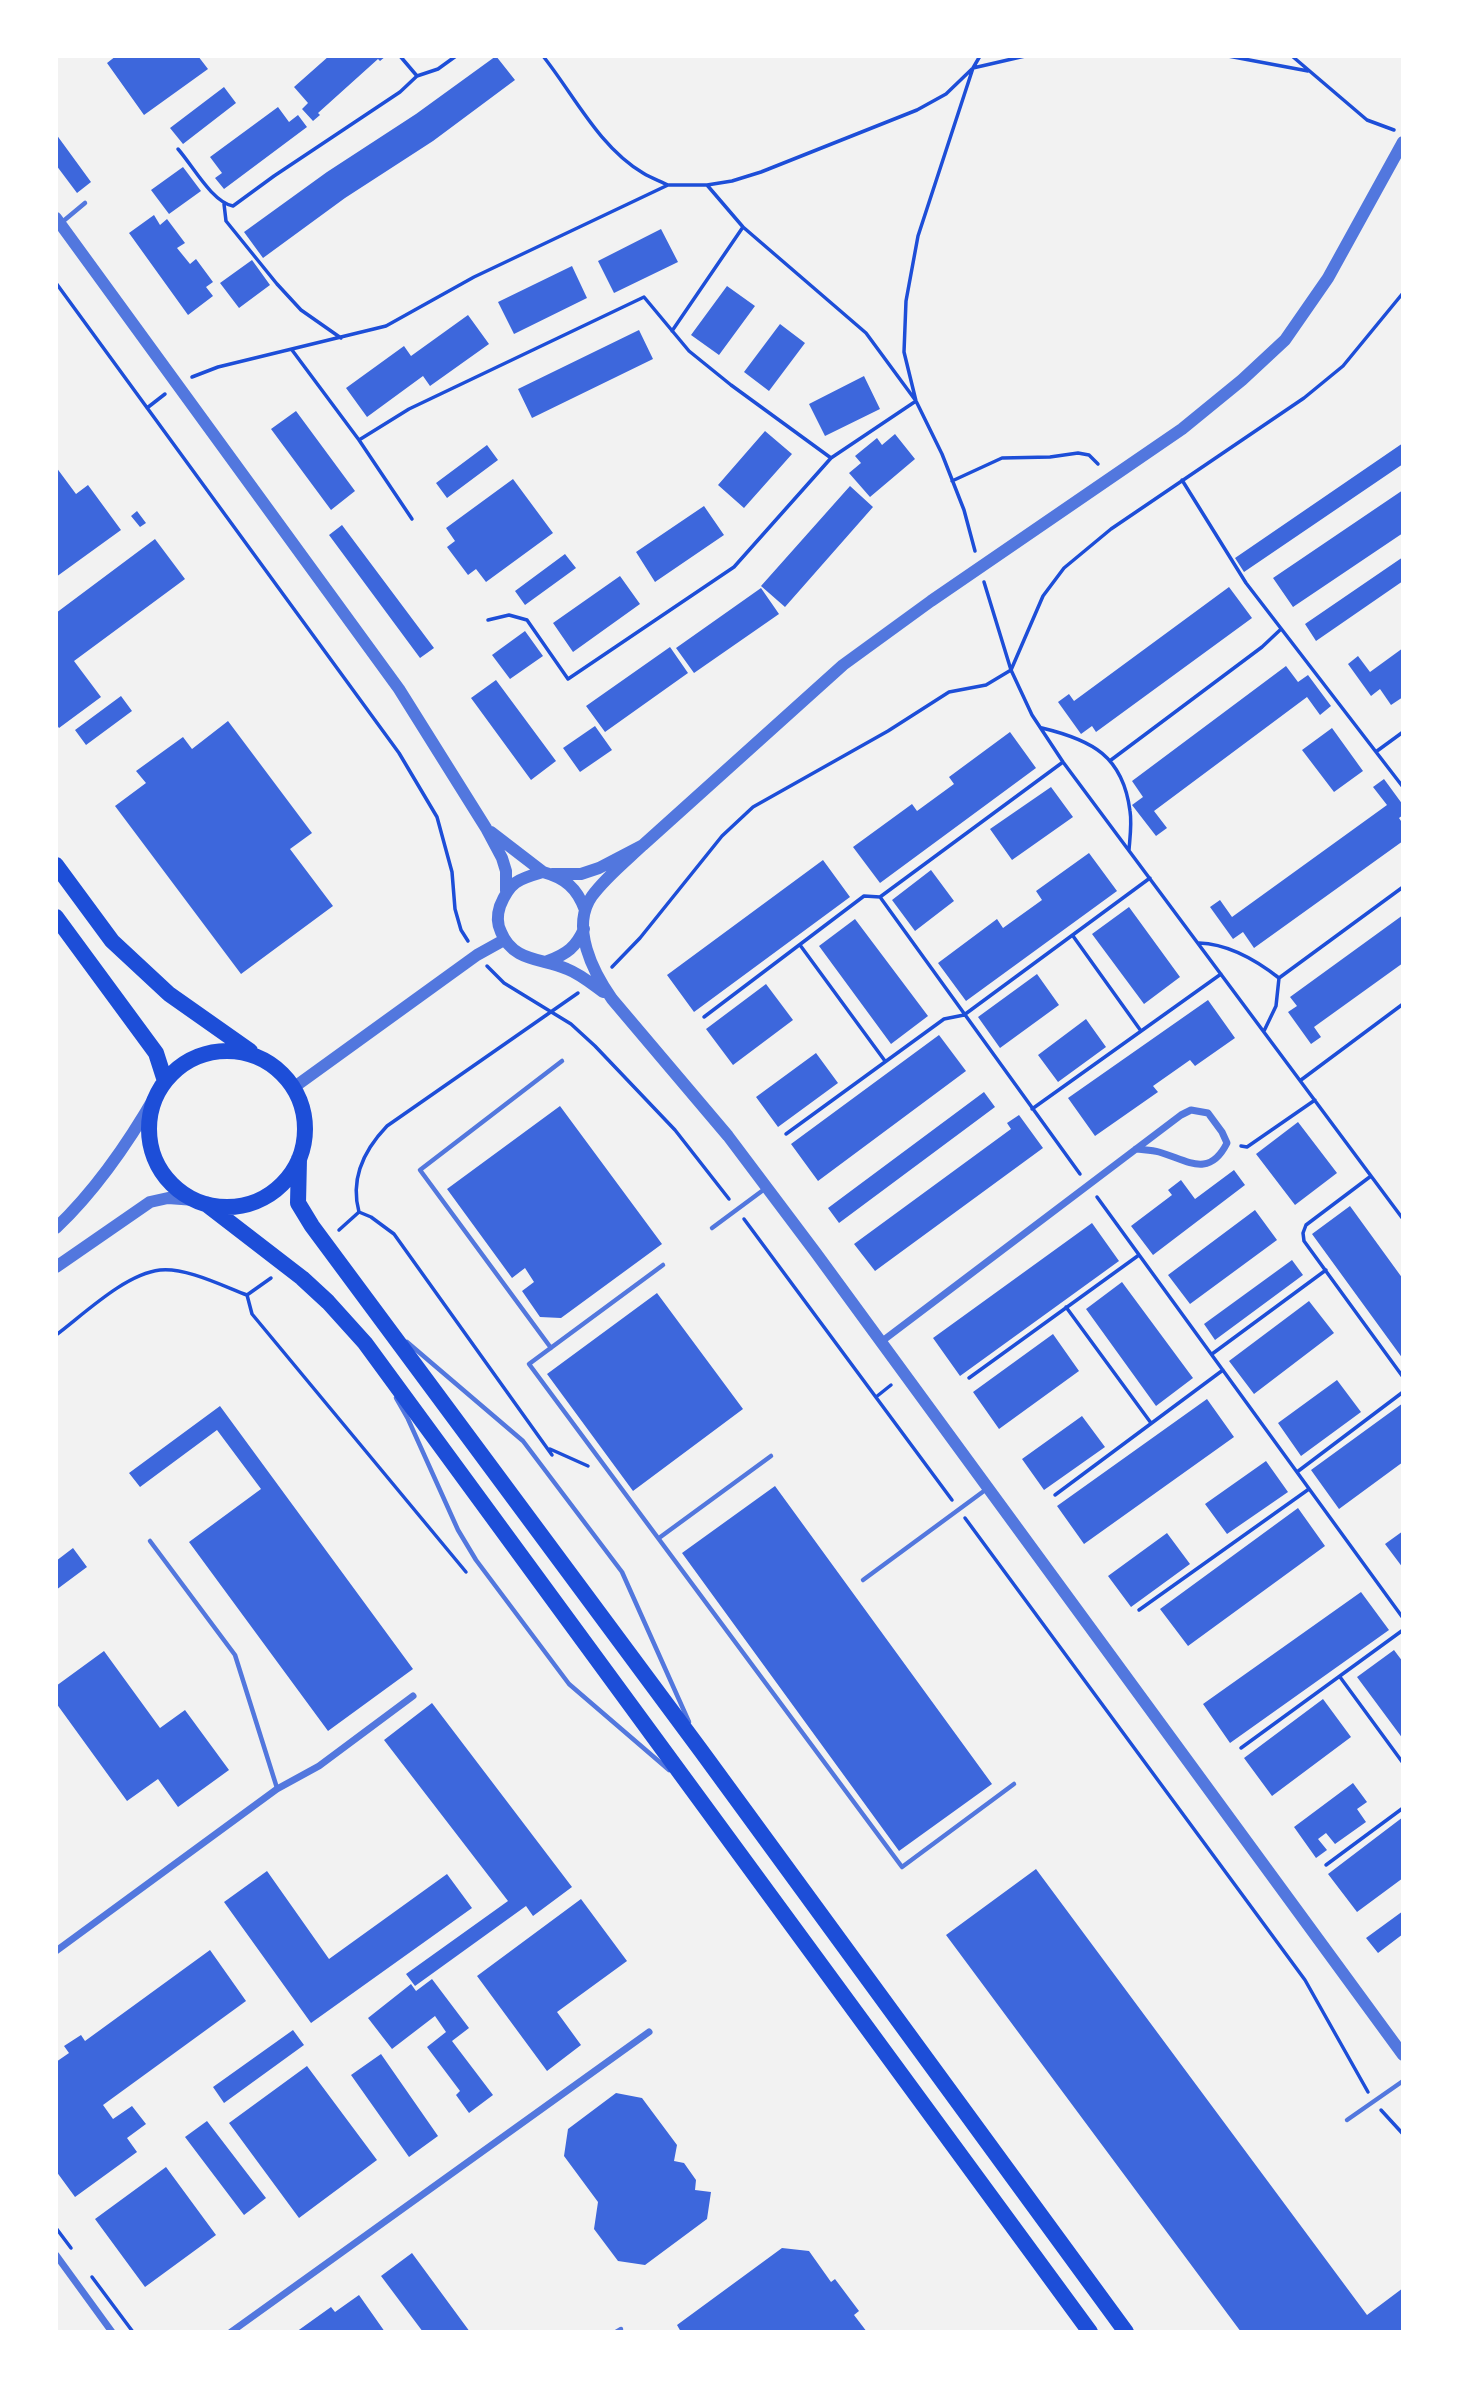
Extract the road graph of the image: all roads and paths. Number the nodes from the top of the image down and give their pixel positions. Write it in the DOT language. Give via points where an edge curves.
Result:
graph roads {
  1 [pos="400,56"];
  2 [pos="456,56"];
  3 [pos="543,56"];
  4 [pos="980,56"];
  5 [pos="1024,56"];
  6 [pos="1228,56"];
  7 [pos="1292,56"];
  8 [pos="973,68"];
  9 [pos="1310,71"];
  10 [pos="417,76"];
  11 [pos="1403,132"];
  12 [pos="1403,142"];
  13 [pos="178,149"];
  14 [pos="668,185"];
  15 [pos="707,186"];
  16 [pos="85,203"];
  17 [pos="224,204"];
  18 [pos="58,220"];
  19 [pos="743,227"];
  20 [pos="1403,293"];
  21 [pos="672,331"];
  22 [pos="341,338"];
  23 [pos="292,350"];
  24 [pos="178,386"];
  25 [pos="916,401"];
  26 [pos="147,408"];
  27 [pos="359,440"];
  28 [pos="831,458"];
  29 [pos="1098,464"];
  30 [pos="1182,480"];
  31 [pos="952,481"];
  32 [pos="964,510"];
  33 [pos="412,519"];
  34 [pos="488,620"];
  35 [pos="1280,630"];
  36 [pos="999,632"];
  37 [pos="1011,670"];
  38 [pos="1040,727"];
  39 [pos="1403,732"];
  40 [pos="1377,751"];
  41 [pos="1111,760"];
  42 [pos="1403,787"];
  43 [pos="486,828"];
  44 [pos="643,845"];
  45 [pos="1129,851"];
  46 [pos="56,865"];
  47 [pos="547,873"];
  48 [pos="1150,878"];
  49 [pos="1403,887"];
  50 [pos="506,891"];
  51 [pos="880,897"];
  52 [pos="585,910"];
  53 [pos="56,917"];
  54 [pos="584,929"];
  55 [pos="1073,935"];
  56 [pos="504,940"];
  57 [pos="1199,943"];
  58 [pos="800,945"];
  59 [pos="548,961"];
  60 [pos="1221,974"];
  61 [pos="1279,978"];
  62 [pos="594,981"];
  63 [pos="1403,1004"];
  64 [pos="704,1017"];
  65 [pos="1141,1031"];
  66 [pos="1264,1031"];
  67 [pos="257,1057"];
  68 [pos="562,1061"];
  69 [pos="886,1061"];
  70 [pos="1301,1080"];
  71 [pos="161,1087"];
  72 [pos="293,1088"];
  73 [pos="1315,1100"];
  74 [pos="1032,1109"];
  75 [pos="786,1134"];
  76 [pos="1227,1143"];
  77 [pos="1136,1149"];
  78 [pos="299,1159"];
  79 [pos="1371,1176"];
  80 [pos="766,1187"];
  81 [pos="200,1202"];
  82 [pos="359,1213"];
  83 [pos="1403,1219"];
  84 [pos="56,1228"];
  85 [pos="712,1228"];
  86 [pos="336,1232"];
  87 [pos="1139,1255"];
  88 [pos="663,1265"];
  89 [pos="56,1267"];
  90 [pos="1326,1270"];
  91 [pos="275,1275"];
  92 [pos="247,1295"];
  93 [pos="1066,1307"];
  94 [pos="386,1325"];
  95 [pos="56,1335"];
  96 [pos="881,1342"];
  97 [pos="365,1343"];
  98 [pos="551,1348"];
  99 [pos="1212,1354"];
  100 [pos="1223,1370"];
  101 [pos="1403,1377"];
  102 [pos="969,1378"];
  103 [pos="1403,1392"];
  104 [pos="1151,1423"];
  105 [pos="548,1448"];
  106 [pos="771,1456"];
  107 [pos="554,1457"];
  108 [pos="1297,1472"];
  109 [pos="613,1477"];
  110 [pos="988,1488"];
  111 [pos="1309,1489"];
  112 [pos="1055,1495"];
  113 [pos="658,1538"];
  114 [pos="150,1541"];
  115 [pos="863,1580"];
  116 [pos="474,1581"];
  117 [pos="1139,1611"];
  118 [pos="1403,1630"];
  119 [pos="1340,1676"];
  120 [pos="413,1696"];
  121 [pos="1241,1748"];
  122 [pos="702,1752"];
  123 [pos="1403,1763"];
  124 [pos="1014,1784"];
  125 [pos="277,1789"];
  126 [pos="701,1801"];
  127 [pos="1403,1808"];
  128 [pos="1326,1865"];
  129 [pos="56,1951"];
  130 [pos="649,2032"];
  131 [pos="1403,2055"];
  132 [pos="1403,2081"];
  133 [pos="1347,2120"];
  134 [pos="56,2255"];
  135 [pos="112,2332"];
  136 [pos="231,2332"];
  137 [pos="1090,2332"];
  138 [pos="1126,2332"];
  1 -- 10 [label="path"];
  2 -- 10 [label="path"];
  3 -- 14 [label="path" via="613,148 642,173"];
  4 -- 8 [label="path"];
  5 -- 8 [label="path"];
  6 -- 9 [label="path"];
  7 -- 9 [label="path"];
  8 -- 15 [label="path" via="946,94 917,110 761,172"];
  8 -- 25 [label="path" via="918,236 906,301 904,352"];
  9 -- 11 [label="path" via="1367,120"];
  10 -- 17 [label="path" via="233,206"];
  12 -- 44 [label="street" via="1328,278 1285,340 1242,380 1182,429 843,666"];
  13 -- 17 [label="path"];
  14 -- 15 [label="path"];
  14 -- 22 [label="path" via="474,277 386,326"];
  15 -- 19 [label="path"];
  16 -- 18 [label="lane"];
  17 -- 22 [label="path" via="226,221 277,284 301,310"];
  18 -- 24 [label="street"];
  19 -- 21 [label="path"];
  19 -- 25 [label="path" via="866,333"];
  20 -- 30 [label="path" via="1343,366 1304,398"];
  21 -- 27 [label="path" via="644,297 409,409"];
  21 -- 28 [label="path" via="731,385"];
  22 -- 23 [label="path"];
  23 -- 24 [label="path" via="218,367"];
  23 -- 27 [label="path"];
  24 -- 26 [label="path"];
  24 -- 43 [label="street" via="392,679"];
  25 -- 28 [label="path"];
  25 -- 31 [label="path"];
  27 -- 33 [label="path"];
  28 -- 34 [label="path" via="734,567 568,679 527,620 509,615"];
  29 -- 31 [label="path" via="1089,455 1078,453 1002,458"];
  30 -- 35 [label="path"];
  30 -- 37 [label="path" via="1064,568 1043,596"];
  31 -- 32 [label="path"];
  35 -- 40 [label="path"];
  35 -- 41 [label="path"];
  36 -- 37 [label="path"];
  37 -- 38 [label="path"];
  37 -- 62 [label="path" via="986,685 950,692 753,807 722,836 640,938"];
  38 -- 41 [label="path" via="1069,734"];
  38 -- 45 [label="path"];
  39 -- 40 [label="path"];
  40 -- 42 [label="path"];
  41 -- 45 [label="path" via="1130,811"];
  43 -- 47 [label="street"];
  43 -- 50 [label="street" via="502,858"];
  44 -- 47 [label="street" via="581,874"];
  44 -- 52 [label="street" via="598,889"];
  45 -- 48 [label="path"];
  46 -- 67 [label="highway" via="112,941 169,994"];
  47 -- 50 [label="street" via="518,880"];
  47 -- 52 [label="street" via="567,881"];
  48 -- 55 [label="path"];
  48 -- 57 [label="path"];
  49 -- 61 [label="path"];
  50 -- 56 [label="street" via="498,912"];
  51 -- 58 [label="path" via="864,896"];
  52 -- 54 [label="street"];
  53 -- 71 [label="highway" via="156,1053"];
  54 -- 59 [label="street" via="567,954"];
  54 -- 62 [label="street"];
  55 -- 65 [label="path"];
  55 -- 69 [label="path" via="964,1015 944,1019"];
  56 -- 59 [label="street" via="514,952 533,961"];
  56 -- 72 [label="street"];
  57 -- 60 [label="path"];
  57 -- 61 [label="path" via="1258,961"];
  58 -- 64 [label="path"];
  58 -- 69 [label="path"];
  59 -- 62 [label="street"];
  60 -- 65 [label="path"];
  60 -- 66 [label="path"];
  61 -- 66 [label="path" via="1276,1006"];
  62 -- 80 [label="street"];
  62 -- 82 [label="path" via="387,1126 364,1153 356,1201"];
  63 -- 70 [label="path"];
  65 -- 74 [label="path"];
  66 -- 70 [label="path"];
  67 -- 71 [label="highway" via="214,1051 186,1061"];
  67 -- 72 [label="highway" via="278,1069"];
  68 -- 98 [label="lane" via="420,1170"];
  69 -- 75 [label="path"];
  70 -- 73 [label="path"];
  71 -- 81 [label="highway" via="149,1122 152,1153 165,1177"];
  71 -- 84 [label="street" via="104,1173"];
  72 -- 78 [label="highway" via="304,1123"];
  73 -- 76 [label="path" via="1247,1147"];
  73 -- 79 [label="path"];
  76 -- 77 [label="street" via="1211,1163 1195,1165"];
  76 -- 77 [label="street" via="1208,1113 1191,1110"];
  77 -- 96 [label="street"];
  78 -- 81 [label="highway" via="288,1178 261,1199 228,1207"];
  78 -- 94 [label="highway" via="298,1203"];
  79 -- 83 [label="path"];
  79 -- 90 [label="path" via="1306,1225 1304,1241"];
  80 -- 85 [label="lane"];
  80 -- 96 [label="street"];
  81 -- 89 [label="street" via="168,1198 150,1202"];
  81 -- 97 [label="highway" via="302,1278"];
  82 -- 86 [label="path"];
  82 -- 105 [label="path" via="394,1234"];
  87 -- 93 [label="path"];
  88 -- 98 [label="lane"];
  90 -- 99 [label="path"];
  90 -- 101 [label="path"];
  91 -- 92 [label="path"];
  92 -- 95 [label="path" via="190,1274 162,1270 138,1276"];
  92 -- 116 [label="path" via="252,1314"];
  93 -- 102 [label="path"];
  93 -- 104 [label="path"];
  94 -- 122 [label="highway"];
  94 -- 122 [label="lane" via="523,1440 622,1572"];
  96 -- 110 [label="street"];
  97 -- 126 [label="highway"];
  97 -- 126 [label="lane" via="408,1419 475,1560 569,1684"];
  98 -- 109 [label="lane" via="529,1364"];
  100 -- 104 [label="path"];
  103 -- 108 [label="path"];
  104 -- 112 [label="path"];
  105 -- 107 [label="path"];
  105 -- 109 [label="path"];
  106 -- 113 [label="lane"];
  109 -- 113 [label="lane"];
  110 -- 115 [label="lane"];
  110 -- 131 [label="street"];
  111 -- 117 [label="path"];
  113 -- 124 [label="lane" via="902,1867"];
  114 -- 125 [label="lane" via="234,1655"];
  118 -- 119 [label="path"];
  119 -- 121 [label="path"];
  119 -- 123 [label="path"];
  120 -- 125 [label="street" via="319,1766"];
  122 -- 138 [label="highway"];
  125 -- 129 [label="street"];
  126 -- 137 [label="highway"];
  127 -- 128 [label="path"];
  130 -- 136 [label="street"];
  132 -- 133 [label="lane"];
  134 -- 135 [label="street"];
}
